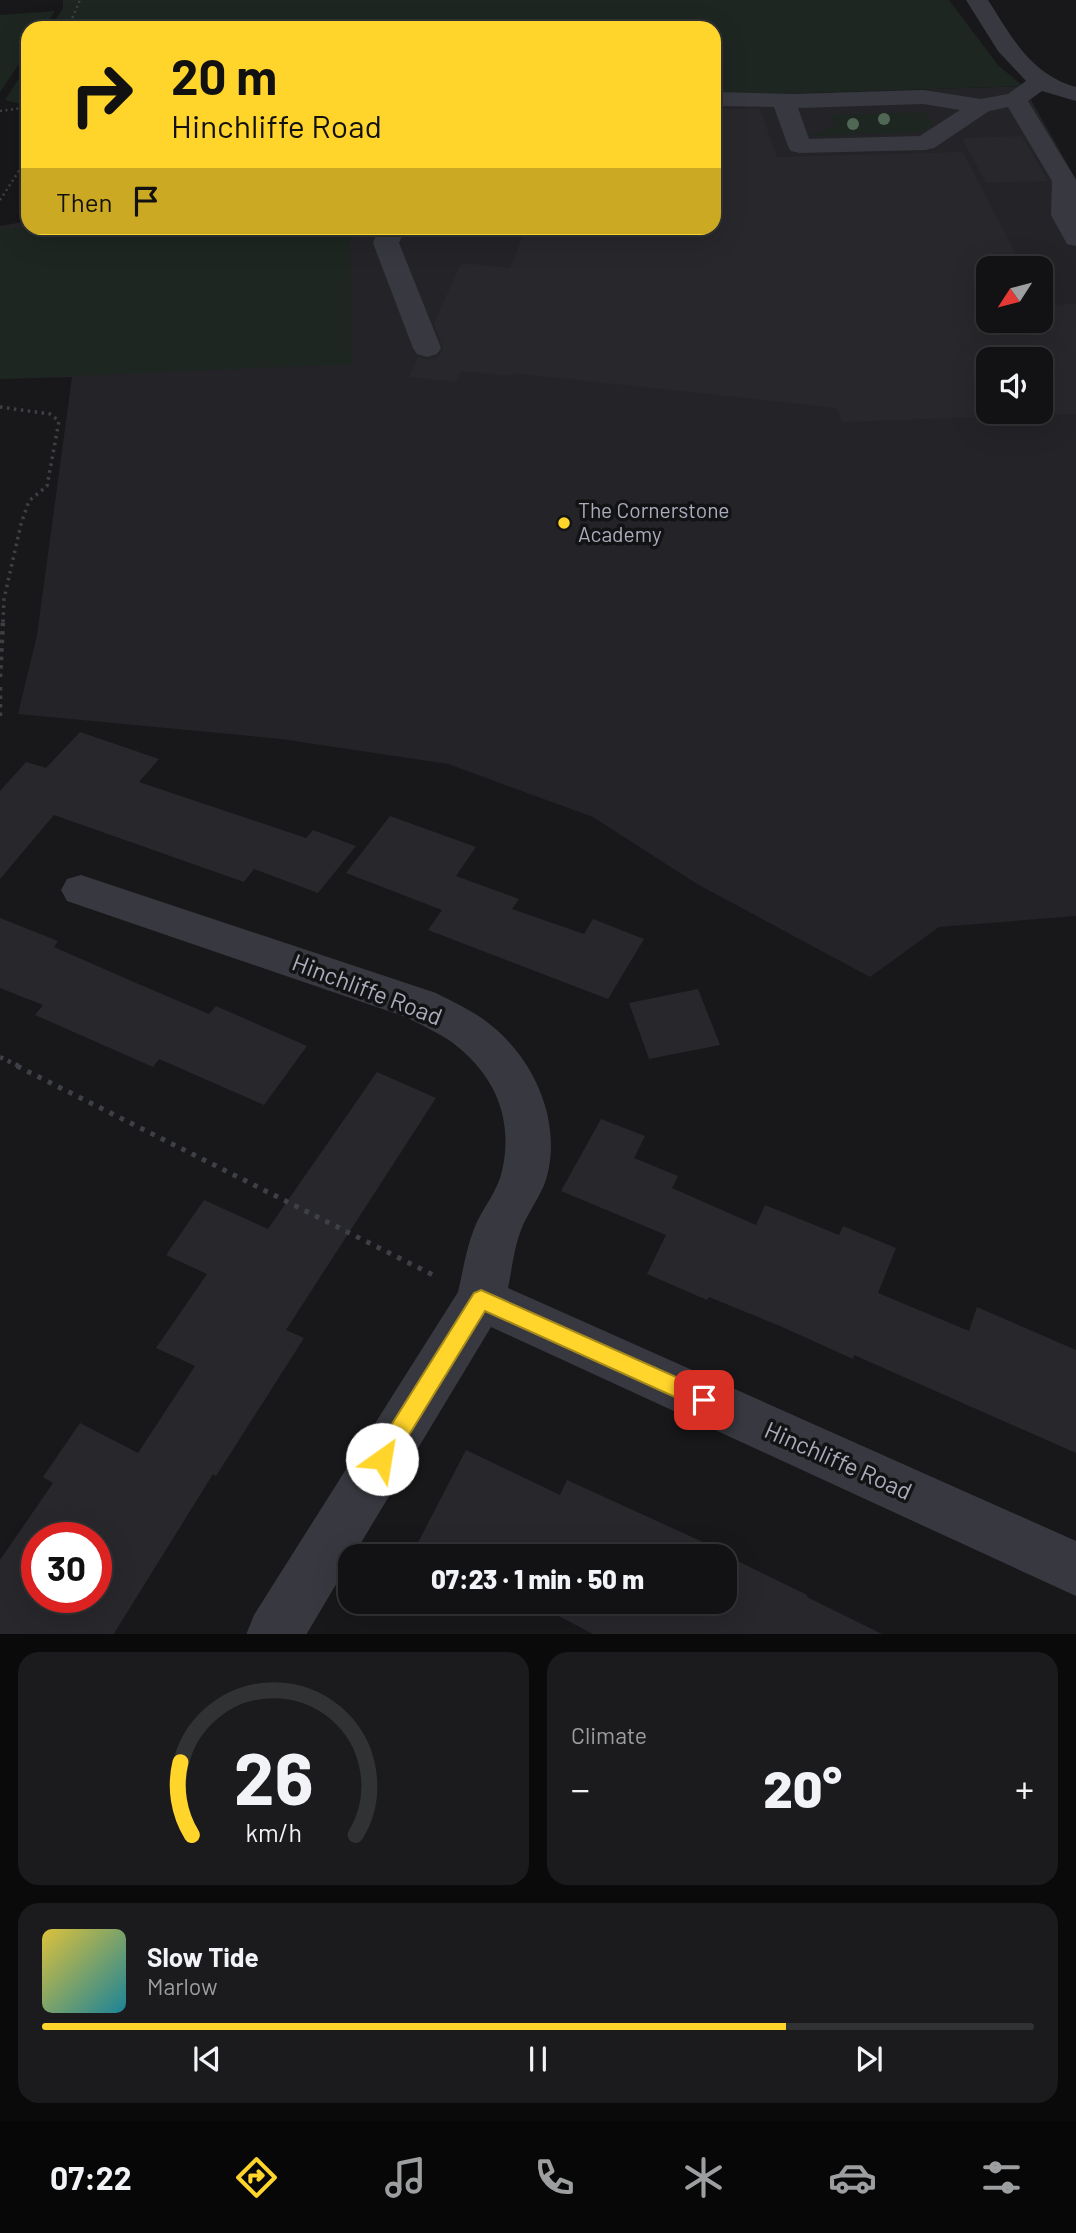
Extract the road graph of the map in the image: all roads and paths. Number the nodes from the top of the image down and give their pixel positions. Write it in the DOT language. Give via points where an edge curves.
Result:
graph roads {
  1 [pos="80,0"];
  2 [pos="977,0"];
  3 [pos="71,21"];
  4 [pos="1058,89"];
  5 [pos="721,99"];
  6 [pos="1015,99"];
  7 [pos="783,100"];
  8 [pos="981,106"];
  9 [pos="21,107"];
  10 [pos="0,111"];
  11 [pos="21,168"];
  12 [pos="0,200"];
  13 [pos="389,235"];
  14 [pos="1076,238"];
  15 [pos="427,348"];
  16 [pos="0,407"];
  17 [pos="0,677"];
  18 [pos="0,687"];
  19 [pos="0,716"];
  20 [pos="81,890"];
  21 [pos="0,1057"];
  22 [pos="481,1299"];
  23 [pos="1076,1569"];
  24 [pos="274,1634"];
  1 -- 3 [label="path"];
  2 -- 4 [label="street" via="1025,72"];
  4 -- 6 [label="street"];
  5 -- 7 [label="street"];
  6 -- 8 [label="street"];
  6 -- 14 [label="street" via="1064,181 1064,215"];
  7 -- 8 [label="street" via="923,97"];
  7 -- 8 [label="street" via="800,146 925,143"];
  9 -- 10 [label="path"];
  11 -- 12 [label="path"];
  13 -- 15 [label="street" via="386,243"];
  16 -- 17 [label="path" via="50,414 59,421 47,486 29,501 20,524 4,599"];
  18 -- 19 [label="path"];
  20 -- 22 [label="street, Hinchliffe Road" via="421,1005 468,1031 489,1051 523,1101 528,1122 525,1172 497,1230"];
  21 -- 22 [label="path"];
  22 -- 23 [label="street, Hinchliffe Road"];
  22 -- 24 [label="street"];
}
